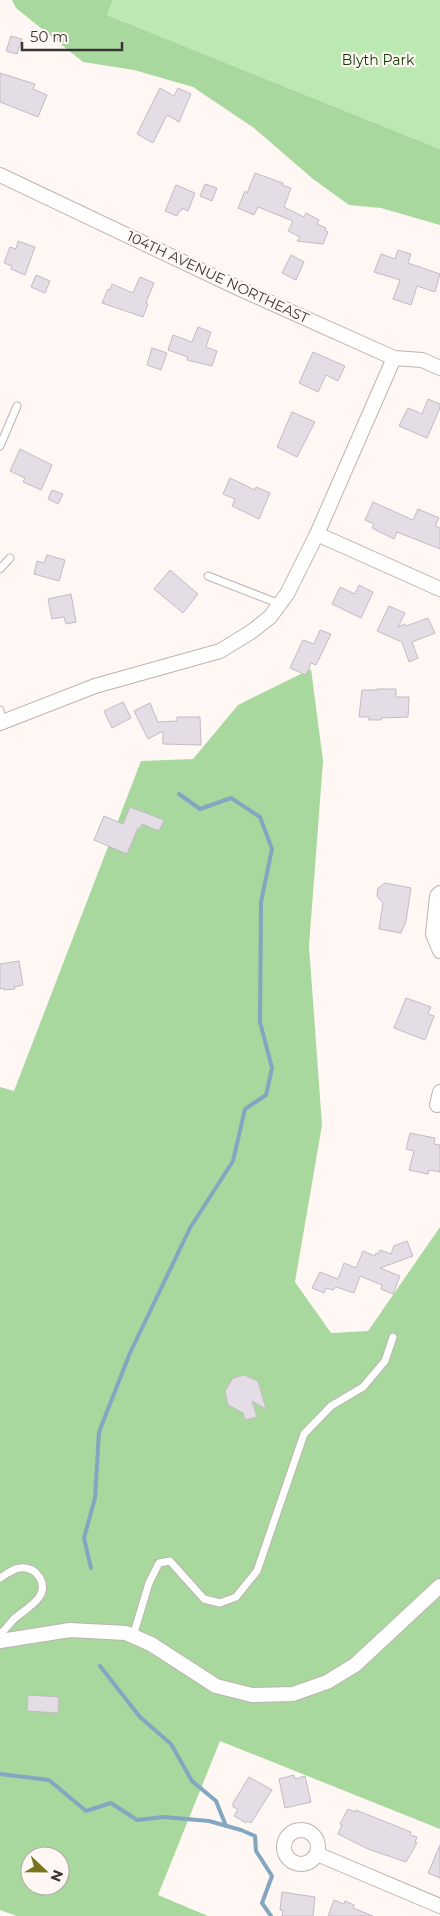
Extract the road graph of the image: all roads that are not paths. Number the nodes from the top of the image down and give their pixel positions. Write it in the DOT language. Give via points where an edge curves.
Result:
graph roads {
  1 [pos="0,176"];
  2 [pos="394,358"];
  3 [pos="440,368"];
  4 [pos="17,406"];
  5 [pos="0,446"];
  6 [pos="317,534"];
  7 [pos="10,558"];
  8 [pos="0,569"];
  9 [pos="208,576"];
  10 [pos="440,589"];
  11 [pos="280,604"];
  12 [pos="1,719"];
  13 [pos="440,893"];
  14 [pos="440,951"];
  15 [pos="393,1337"];
  16 [pos="0,1578"];
  17 [pos="440,1586"];
  18 [pos="0,1635"];
  19 [pos="132,1636"];
  20 [pos="0,1642"];
  21 [pos="317,1854"];
  22 [pos="440,1906"];
  1 -- 2 [label="street, 104TH AVENUE NORTHEAST"];
  2 -- 3 [label="street, 104TH AVENUE NORTHEAST" via="422,360"];
  2 -- 6 [label="street"];
  4 -- 5 [label="lane"];
  6 -- 10 [label="street"];
  6 -- 11 [label="street"];
  7 -- 8 [label="lane"];
  9 -- 11 [label="lane"];
  11 -- 12 [label="street" via="251,632 220,651 96,686"];
  13 -- 14 [label="street" via="433,934"];
  15 -- 19 [label="lane" via="385,1361 363,1387 331,1406 304,1434 258,1571 236,1597 220,1603 204,1599 170,1561 159,1563"];
  16 -- 18 [label="lane" via="15,1568 26,1567 36,1572 42,1582 42,1594 32,1608 14,1619"];
  17 -- 19 [label="street" via="355,1665 327,1682 293,1694 252,1695 216,1686 151,1644"];
  19 -- 20 [label="street" via="70,1630"];
  21 -- 22 [label="street"];
}
